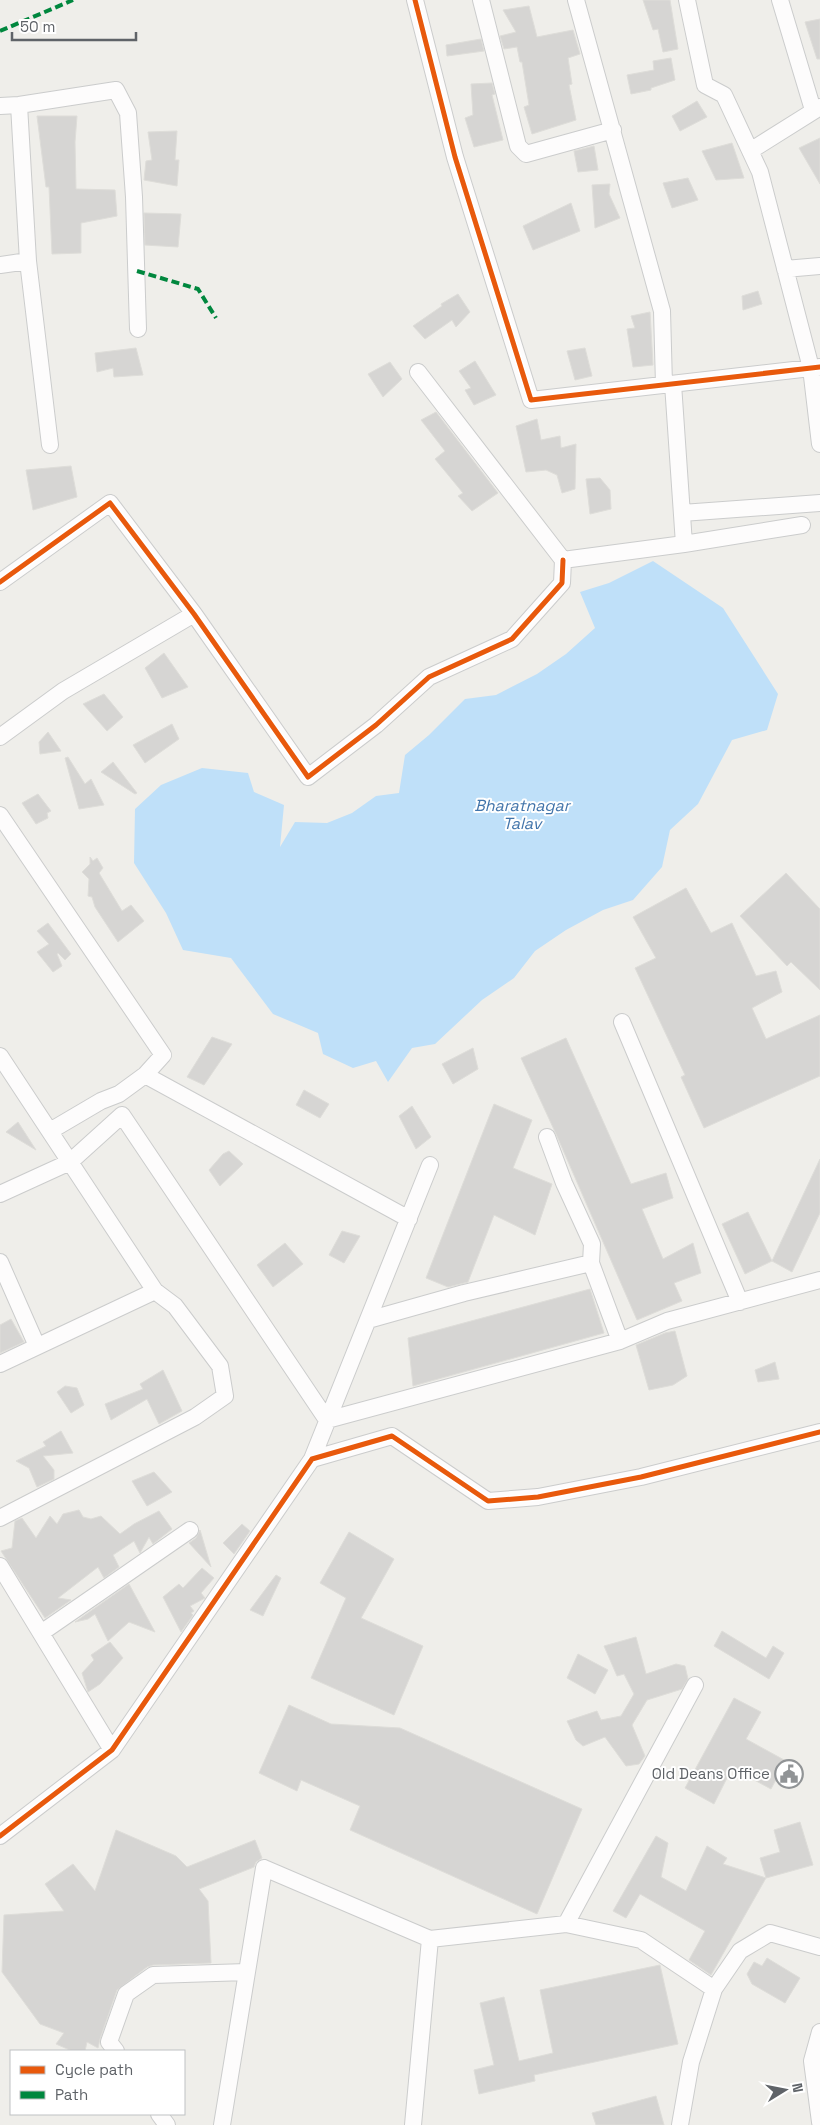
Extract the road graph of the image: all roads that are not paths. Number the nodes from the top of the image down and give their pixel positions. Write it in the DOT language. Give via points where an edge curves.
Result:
graph roads {
  1 [pos="415,0"];
  2 [pos="481,0"];
  3 [pos="576,0"];
  4 [pos="687,0"];
  5 [pos="780,0"];
  6 [pos="19,105"];
  7 [pos="0,106"];
  8 [pos="816,109"];
  9 [pos="613,130"];
  10 [pos="750,152"];
  11 [pos="28,261"];
  12 [pos="0,265"];
  13 [pos="820,266"];
  14 [pos="785,270"];
  15 [pos="138,330"];
  16 [pos="815,367"];
  17 [pos="418,372"];
  18 [pos="668,384"];
  19 [pos="820,444"];
  20 [pos="50,445"];
  21 [pos="820,503"];
  22 [pos="682,513"];
  23 [pos="802,525"];
  24 [pos="684,544"];
  25 [pos="563,560"];
  26 [pos="0,582"];
  27 [pos="194,614"];
  28 [pos="0,737"];
  29 [pos="0,815"];
  30 [pos="622,1022"];
  31 [pos="0,1056"];
  32 [pos="145,1075"];
  33 [pos="50,1131"];
  34 [pos="548,1137"];
  35 [pos="70,1162"];
  36 [pos="430,1165"];
  37 [pos="0,1194"];
  38 [pos="409,1219"];
  39 [pos="0,1262"];
  40 [pos="591,1263"];
  41 [pos="820,1280"];
  42 [pos="155,1291"];
  43 [pos="740,1302"];
  44 [pos="368,1320"];
  45 [pos="620,1340"];
  46 [pos="37,1346"];
  47 [pos="0,1364"];
  48 [pos="327,1420"];
  49 [pos="820,1432"];
  50 [pos="312,1458"];
  51 [pos="0,1518"];
  52 [pos="190,1530"];
  53 [pos="0,1566"];
  54 [pos="41,1633"];
  55 [pos="695,1685"];
  56 [pos="112,1750"];
  57 [pos="0,1836"];
  58 [pos="566,1924"];
  59 [pos="430,1939"];
  60 [pos="820,1947"];
  61 [pos="247,1972"];
  62 [pos="714,1989"];
  63 [pos="820,2032"];
  64 [pos="115,2050"];
  65 [pos="820,2122"];
  66 [pos="222,2125"];
  67 [pos="413,2125"];
  68 [pos="680,2125"];
  1 -- 18 [label="street" via="455,157 531,400"];
  2 -- 9 [label="street" via="518,146 526,154"];
  3 -- 9 [label="street"];
  4 -- 10 [label="street" via="706,85 724,95"];
  5 -- 8 [label="street"];
  6 -- 7 [label="street"];
  6 -- 11 [label="street"];
  6 -- 15 [label="street" via="116,90 128,113"];
  8 -- 10 [label="street"];
  9 -- 18 [label="street" via="662,311"];
  10 -- 14 [label="street" via="760,172"];
  11 -- 12 [label="street"];
  11 -- 20 [label="street"];
  13 -- 14 [label="street"];
  14 -- 16 [label="street"];
  16 -- 18 [label="street"];
  16 -- 19 [label="street"];
  17 -- 25 [label="street"];
  18 -- 22 [label="street"];
  21 -- 22 [label="street"];
  22 -- 24 [label="street"];
  23 -- 24 [label="street"];
  24 -- 25 [label="street"];
  25 -- 27 [label="street" via="562,583 512,639 429,677 376,725 308,777"];
  26 -- 27 [label="street" via="110,503"];
  27 -- 28 [label="street" via="63,691"];
  29 -- 32 [label="street" via="162,1055"];
  30 -- 43 [label="street"];
  31 -- 33 [label="street"];
  32 -- 33 [label="street" via="119,1094"];
  32 -- 38 [label="street"];
  33 -- 35 [label="street"];
  34 -- 40 [label="street" via="564,1184 592,1244"];
  35 -- 37 [label="street"];
  35 -- 42 [label="street"];
  35 -- 48 [label="street" via="122,1115"];
  36 -- 38 [label="street"];
  38 -- 44 [label="street"];
  39 -- 46 [label="street"];
  40 -- 44 [label="street"];
  40 -- 45 [label="street"];
  41 -- 43 [label="street"];
  42 -- 46 [label="street"];
  42 -- 51 [label="street" via="175,1306 220,1366 225,1396 195,1417"];
  43 -- 45 [label="street" via="667,1321"];
  44 -- 48 [label="street"];
  45 -- 48 [label="street"];
  46 -- 47 [label="street"];
  48 -- 50 [label="street"];
  49 -- 50 [label="street" via="641,1477 538,1497 488,1501 392,1436"];
  50 -- 56 [label="street"];
  52 -- 54 [label="street"];
  53 -- 54 [label="street"];
  54 -- 56 [label="street"];
  55 -- 58 [label="street"];
  56 -- 57 [label="street"];
  58 -- 59 [label="street"];
  58 -- 62 [label="street" via="641,1940"];
  59 -- 61 [label="street" via="264,1868"];
  59 -- 67 [label="street"];
  60 -- 62 [label="street" via="770,1933 740,1952"];
  61 -- 64 [label="street" via="154,1975 126,1994 109,2042"];
  61 -- 66 [label="street"];
  62 -- 68 [label="street" via="690,2062"];
  63 -- 65 [label="street" via="812,2061"];
}
